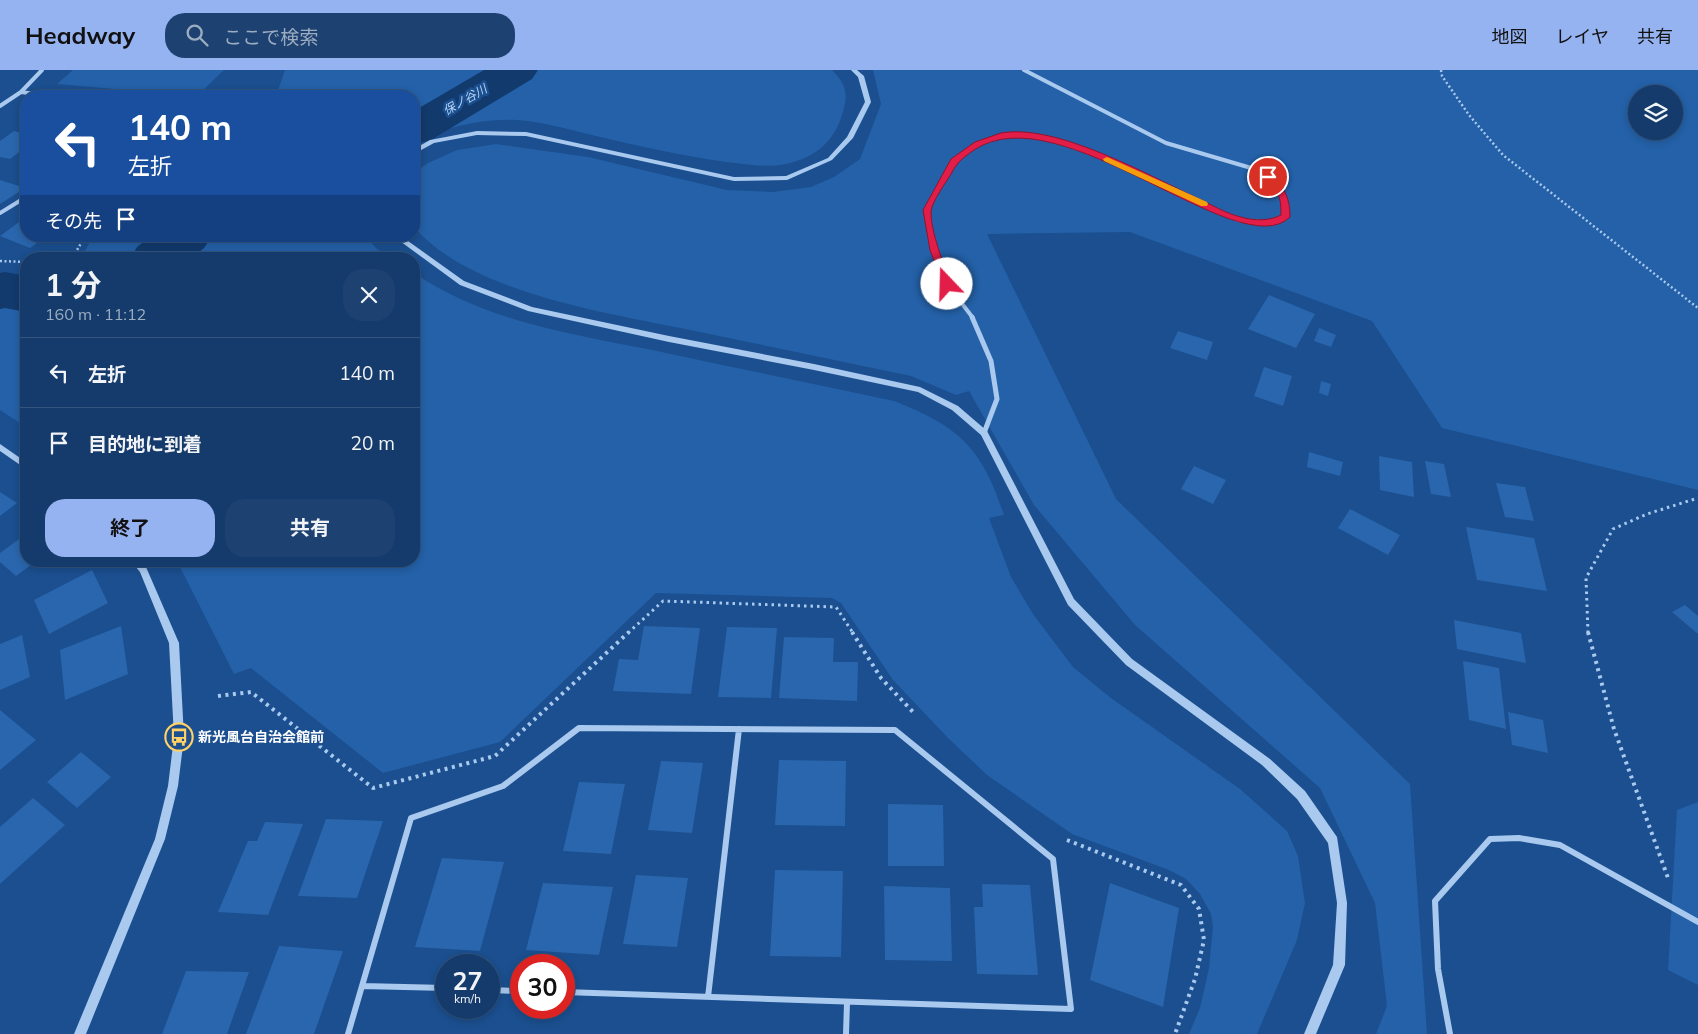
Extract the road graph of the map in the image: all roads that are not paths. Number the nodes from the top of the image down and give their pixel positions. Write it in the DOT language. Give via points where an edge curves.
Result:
graph roads {
  1 [pos="42,70"];
  2 [pos="854,70"];
  3 [pos="1024,70"];
  4 [pos="23,90"];
  5 [pos="20,93"];
  6 [pos="0,106"];
  7 [pos="420,148"];
  8 [pos="20,201"];
  9 [pos="0,213"];
  10 [pos="404,242"];
  11 [pos="418,252"];
  12 [pos="420,253"];
  13 [pos="984,433"];
  14 [pos="0,447"];
  15 [pos="20,462"];
  16 [pos="140,567"];
  17 [pos="738,729"];
  18 [pos="1698,922"];
  19 [pos="362,986"];
  20 [pos="435,988"];
  21 [pos="575,992"];
  22 [pos="708,997"];
  23 [pos="847,1003"];
  24 [pos="80,1034"];
  25 [pos="348,1034"];
  26 [pos="846,1034"];
  27 [pos="1310,1034"];
  28 [pos="1450,1034"];
  1 -- 4 [label="street"];
  2 -- 7 [label="street" via="861,76 868,102 850,138 830,159 787,178 734,178 526,134 477,133 432,141"];
  3 -- 13 [label="street" via="1166,143 1258,170 1277,185 1285,201 1286,217 1273,223 1238,220 1097,155 1029,135 1004,135 978,144 954,160 927,210 934,250 947,284 975,321 991,361 997,399"];
  5 -- 6 [label="street"];
  8 -- 9 [label="street"];
  10 -- 11 [label="street"];
  12 -- 13 [label="street" via="462,283 531,309 920,390 955,408"];
  13 -- 27 [label="street" via="1071,602 1129,662 1266,762 1301,795 1333,841 1342,903 1339,965"];
  14 -- 15 [label="street"];
  16 -- 24 [label="street" via="174,643 179,736 173,786 160,839"];
  17 -- 19 [label="street" via="579,728 503,786 412,818"];
  17 -- 22 [label="street"];
  17 -- 23 [label="street" via="895,730 1054,859 1071,1009"];
  18 -- 28 [label="street" via="1560,845 1519,838 1490,838 1436,901 1438,969"];
  19 -- 20 [label="street"];
  19 -- 25 [label="street"];
  21 -- 22 [label="street"];
  22 -- 23 [label="street"];
  23 -- 26 [label="street"];
}
